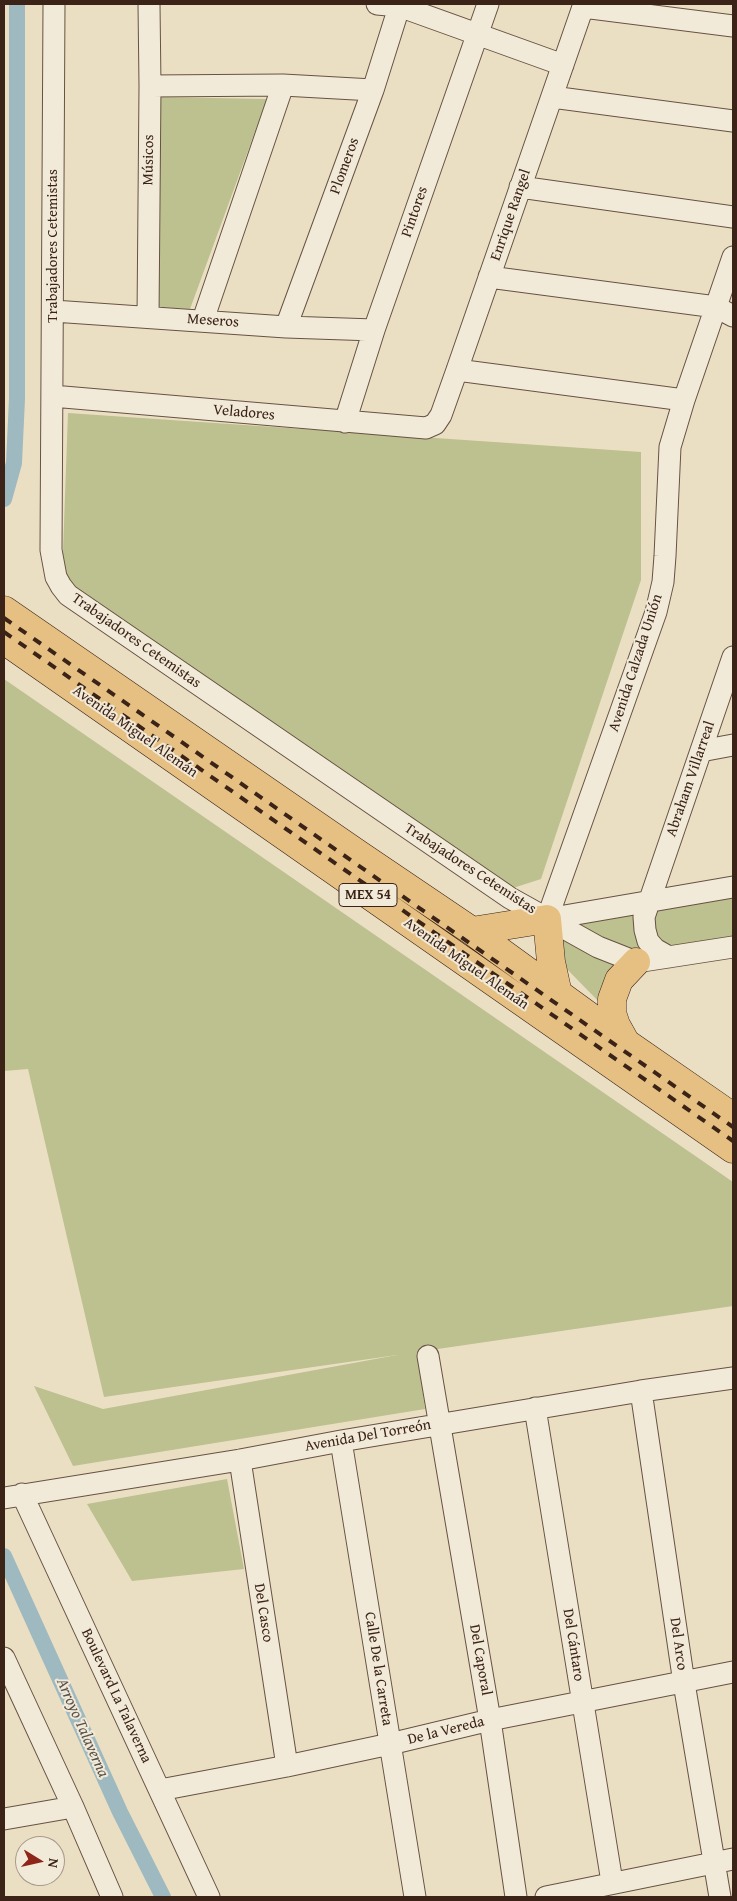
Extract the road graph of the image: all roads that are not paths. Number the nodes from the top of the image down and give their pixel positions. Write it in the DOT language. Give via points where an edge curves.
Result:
graph roads {
  1 [pos="54,4"];
  2 [pos="149,4"];
  3 [pos="377,4"];
  4 [pos="488,4"];
  5 [pos="400,5"];
  6 [pos="584,6"];
  7 [pos="733,26"];
  8 [pos="478,33"];
  9 [pos="563,65"];
  10 [pos="283,85"];
  11 [pos="150,86"];
  12 [pos="373,90"];
  13 [pos="552,97"];
  14 [pos="733,121"];
  15 [pos="520,187"];
  16 [pos="733,217"];
  17 [pos="733,257"];
  18 [pos="489,277"];
  19 [pos="53,311"];
  20 [pos="725,311"];
  21 [pos="148,317"];
  22 [pos="203,320"];
  23 [pos="286,327"];
  24 [pos="374,330"];
  25 [pos="457,370"];
  26 [pos="52,396"];
  27 [pos="684,400"];
  28 [pos="345,422"];
  29 [pos="435,424"];
  30 [pos="4,610"];
  31 [pos="4,640"];
  32 [pos="733,657"];
  33 [pos="733,745"];
  34 [pos="701,751"];
  35 [pos="733,887"];
  36 [pos="650,901"];
  37 [pos="548,919"];
  38 [pos="472,931"];
  39 [pos="733,947"];
  40 [pos="669,957"];
  41 [pos="636,962"];
  42 [pos="558,994"];
  43 [pos="626,1043"];
  44 [pos="733,1117"];
  45 [pos="733,1150"];
  46 [pos="428,1356"];
  47 [pos="733,1378"];
  48 [pos="641,1390"];
  49 [pos="535,1408"];
  50 [pos="438,1424"];
  51 [pos="341,1441"];
  52 [pos="240,1460"];
  53 [pos="13,1496"];
  54 [pos="4,1658"];
  55 [pos="733,1672"];
  56 [pos="684,1683"];
  57 [pos="582,1703"];
  58 [pos="490,1720"];
  59 [pos="390,1744"];
  60 [pos="287,1766"];
  61 [pos="160,1790"];
  62 [pos="73,1807"];
  63 [pos="4,1819"];
  64 [pos="723,1861"];
  65 [pos="612,1882"];
  66 [pos="112,1897"];
  67 [pos="209,1897"];
  68 [pos="415,1897"];
  69 [pos="516,1897"];
  70 [pos="546,1897"];
  71 [pos="720,1897"];
  1 -- 19 [label="street, Trabajadores Cetemistas"];
  2 -- 11 [label="street, Músicos"];
  3 -- 5 [label="street"];
  4 -- 8 [label="street, Pintores"];
  5 -- 8 [label="street"];
  5 -- 12 [label="street, Plomeros"];
  6 -- 7 [label="street"];
  6 -- 9 [label="street, Enrique Rangel"];
  8 -- 9 [label="street"];
  8 -- 24 [label="street, Pintores"];
  9 -- 13 [label="street, Enrique Rangel"];
  10 -- 11 [label="street"];
  10 -- 12 [label="street"];
  10 -- 22 [label="street"];
  11 -- 21 [label="street, Músicos"];
  12 -- 23 [label="street, Plomeros"];
  13 -- 14 [label="street"];
  13 -- 15 [label="street, Enrique Rangel"];
  15 -- 16 [label="street"];
  15 -- 18 [label="street, Enrique Rangel"];
  17 -- 20 [label="street, Avenida Calzada Unión"];
  18 -- 20 [label="street"];
  18 -- 25 [label="street, Enrique Rangel"];
  19 -- 21 [label="street, Meseros"];
  19 -- 26 [label="street, Trabajadores Cetemistas"];
  20 -- 27 [label="street, Avenida Calzada Unión"];
  21 -- 22 [label="street, Meseros"];
  22 -- 23 [label="street, Meseros"];
  23 -- 24 [label="street, Meseros"];
  24 -- 28 [label="street, Pintores"];
  25 -- 27 [label="street"];
  25 -- 29 [label="street, Enrique Rangel"];
  26 -- 28 [label="street, Veladores"];
  26 -- 37 [label="street, Trabajadores Cetemistas" via="51,550 56,577 68,595 478,877"];
  27 -- 37 [label="street, Avenida Calzada Unión" via="670,447 663,582 656,612"];
  28 -- 29 [label="street, Veladores" via="426,428"];
  30 -- 38 [label="highway, Avenida Miguel Alemán / MEX 54"];
  31 -- 45 [label="highway, Avenida Miguel Alemán / MEX 54"];
  32 -- 34 [label="street, Abraham Villarreal"];
  33 -- 34 [label="street"];
  34 -- 36 [label="street, Abraham Villarreal"];
  35 -- 36 [label="street"];
  36 -- 37 [label="street"];
  36 -- 40 [label="street, Abraham Villarreal" via="644,917 644,930 654,949"];
  37 -- 38 [label="highway"];
  37 -- 41 [label="street, Trabajadores Cetemistas" via="598,947"];
  37 -- 42 [label="highway" via="551,962"];
  38 -- 42 [label="highway, Avenida Miguel Alemán / MEX 54"];
  39 -- 40 [label="street"];
  40 -- 41 [label="street"];
  41 -- 43 [label="highway" via="619,980 612,999 612,1013"];
  42 -- 43 [label="highway, Avenida Miguel Alemán / MEX 54"];
  43 -- 44 [label="highway, Avenida Miguel Alemán / MEX 54"];
  46 -- 50 [label="street, Del Caporal"];
  47 -- 48 [label="street, Avenida Del Torreón"];
  48 -- 49 [label="street, Avenida Del Torreón"];
  48 -- 56 [label="street, Del Arco"];
  49 -- 50 [label="street, Avenida Del Torreón"];
  49 -- 57 [label="street, Del Cántaro"];
  50 -- 51 [label="street, Avenida Del Torreón"];
  50 -- 58 [label="street, Del Caporal"];
  51 -- 52 [label="street, Avenida Del Torreón"];
  51 -- 59 [label="street, Calle De la Carreta"];
  52 -- 53 [label="street, Avenida Del Torreón"];
  52 -- 60 [label="street, Del Casco"];
  53 -- 61 [label="street, Boulevard La Talaverna"];
  54 -- 62 [label="street"];
  55 -- 56 [label="street, De la Vereda"];
  56 -- 57 [label="street, De la Vereda"];
  56 -- 64 [label="street, Del Arco"];
  57 -- 58 [label="street, De la Vereda"];
  57 -- 65 [label="street, Del Cántaro"];
  58 -- 59 [label="street, De la Vereda"];
  58 -- 69 [label="street, Del Caporal"];
  59 -- 60 [label="street, De la Vereda"];
  59 -- 68 [label="street, Calle De la Carreta"];
  60 -- 61 [label="street, De la Vereda"];
  61 -- 67 [label="street, Boulevard La Talaverna"];
  62 -- 63 [label="street"];
  62 -- 66 [label="street"];
  64 -- 65 [label="street"];
  64 -- 71 [label="street, Del Arco"];
  65 -- 70 [label="street"];
}
